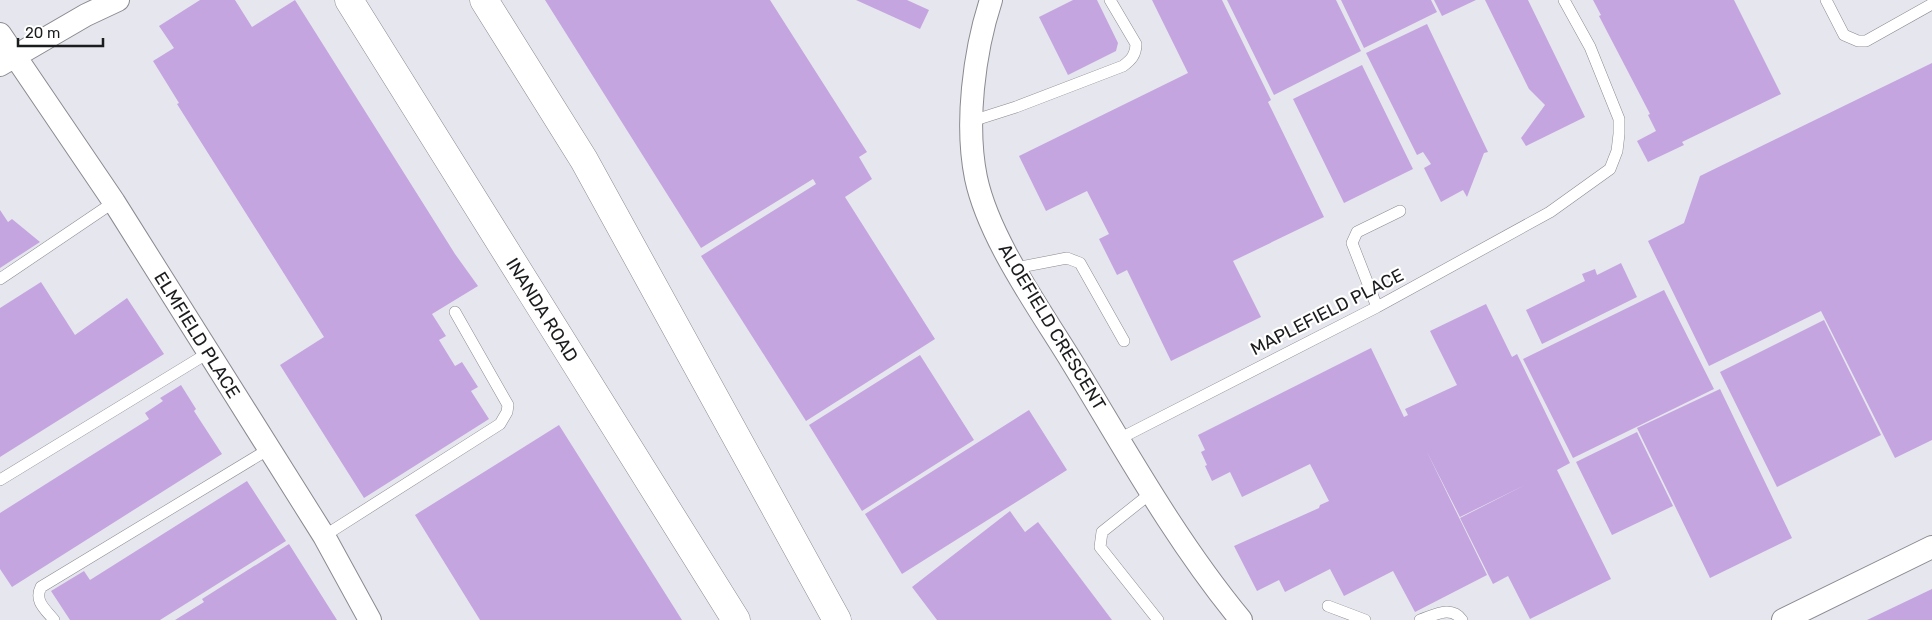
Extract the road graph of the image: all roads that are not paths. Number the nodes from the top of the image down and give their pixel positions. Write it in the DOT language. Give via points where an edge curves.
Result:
graph roads {
  1 [pos="104,0"];
  2 [pos="118,0"];
  3 [pos="348,0"];
  4 [pos="484,0"];
  5 [pos="992,0"];
  6 [pos="1110,0"];
  7 [pos="1564,0"];
  8 [pos="1826,0"];
  9 [pos="1932,4"];
  10 [pos="86,15"];
  11 [pos="0,34"];
  12 [pos="7,61"];
  13 [pos="972,121"];
  14 [pos="114,202"];
  15 [pos="1400,212"];
  16 [pos="1015,268"];
  17 [pos="0,279"];
  18 [pos="1377,307"];
  19 [pos="455,312"];
  20 [pos="1124,341"];
  21 [pos="208,353"];
  22 [pos="1118,439"];
  23 [pos="269,448"];
  24 [pos="0,480"];
  25 [pos="1151,493"];
  26 [pos="324,536"];
  27 [pos="1932,547"];
  28 [pos="1328,606"];
  29 [pos="54,620"];
  30 [pos="370,620"];
  31 [pos="736,620"];
  32 [pos="837,620"];
  33 [pos="1158,620"];
  34 [pos="1241,620"];
  35 [pos="1365,620"];
  36 [pos="1420,620"];
  37 [pos="1462,620"];
  38 [pos="1783,620"];
  1 -- 10 [label="street"];
  2 -- 10 [label="street"];
  3 -- 31 [label="main road, INANDA ROAD"];
  4 -- 32 [label="main road" via="584,160"];
  5 -- 13 [label="street, ALOEFIELD CRESCENT" via="983,24 975,66"];
  6 -- 13 [label="lane" via="1136,44 1131,60 1123,66"];
  7 -- 18 [label="lane, MAPLEFIELD PLACE" via="1590,47 1619,119 1616,151 1610,169 1550,212"];
  8 -- 9 [label="lane" via="1844,35 1858,41 1866,41"];
  10 -- 12 [label="street"];
  11 -- 12 [label="street, ELMFIELD PLACE"];
  12 -- 14 [label="street, ELMFIELD PLACE"];
  13 -- 16 [label="street, ALOEFIELD CRESCENT" via="976,178 987,214"];
  14 -- 17 [label="lane"];
  14 -- 21 [label="street, ELMFIELD PLACE"];
  15 -- 18 [label="lane" via="1357,232 1352,239"];
  16 -- 20 [label="lane" via="1067,258 1080,263"];
  16 -- 22 [label="street, ALOEFIELD CRESCENT"];
  18 -- 22 [label="lane, MAPLEFIELD PLACE"];
  19 -- 26 [label="lane" via="508,405 505,417 500,424"];
  21 -- 23 [label="street, ELMFIELD PLACE"];
  21 -- 24 [label="lane"];
  22 -- 25 [label="street, ALOEFIELD CRESCENT"];
  23 -- 26 [label="street, ELMFIELD PLACE"];
  23 -- 29 [label="lane" via="41,587 39,601"];
  25 -- 33 [label="lane" via="1102,532 1099,543"];
  25 -- 34 [label="street, ALOEFIELD CRESCENT"];
  26 -- 30 [label="street, ELMFIELD PLACE"];
  27 -- 38 [label="street"];
  28 -- 35 [label="lane"];
  36 -- 37 [label="lane" via="1449,611"];
}
